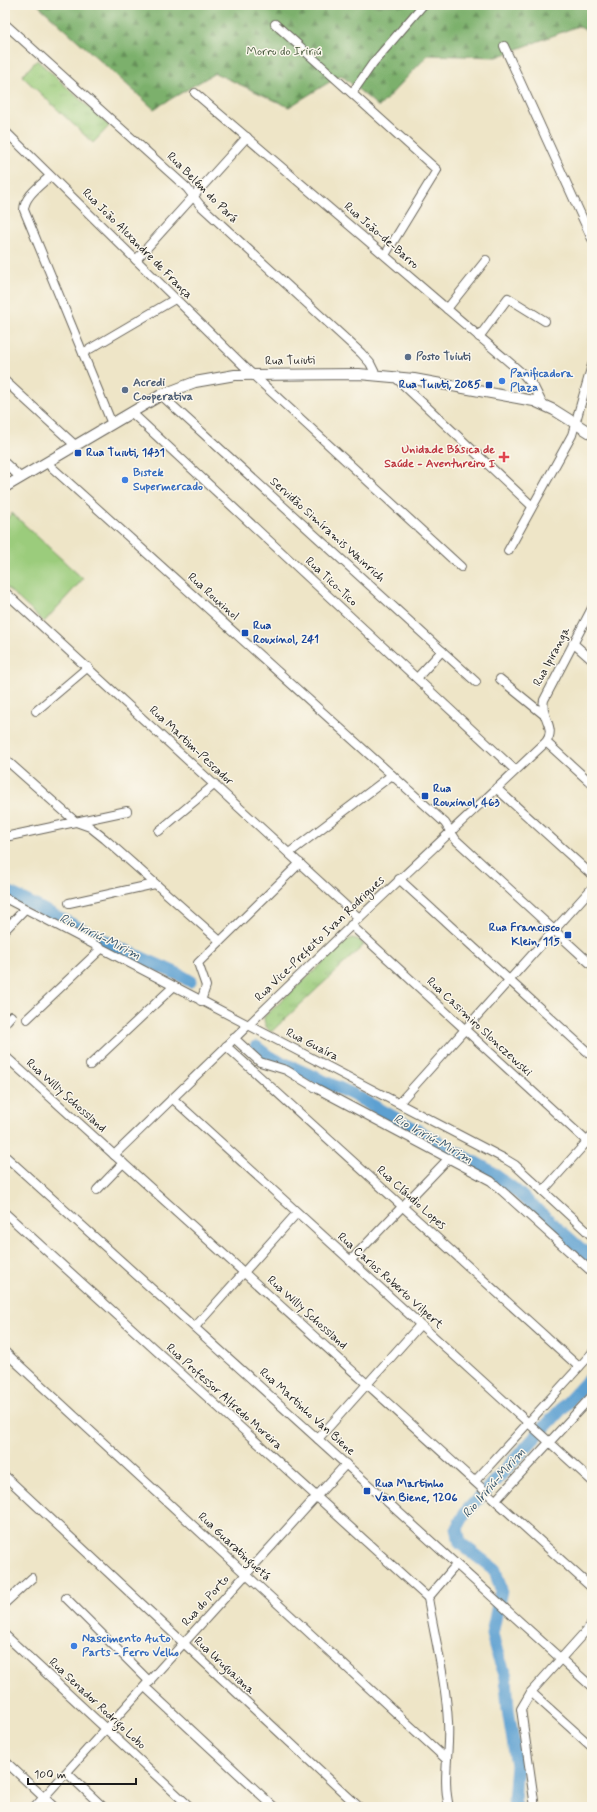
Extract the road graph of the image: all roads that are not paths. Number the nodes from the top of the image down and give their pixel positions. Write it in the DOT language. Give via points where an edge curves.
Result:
graph roads {
  1 [pos="423,5"];
  2 [pos="5,24"];
  3 [pos="275,24"];
  4 [pos="504,46"];
  5 [pos="196,93"];
  6 [pos="352,93"];
  7 [pos="5,131"];
  8 [pos="247,137"];
  9 [pos="50,176"];
  10 [pos="193,197"];
  11 [pos="592,239"];
  12 [pos="384,255"];
  13 [pos="136,260"];
  14 [pos="486,260"];
  15 [pos="175,299"];
  16 [pos="447,309"];
  17 [pos="545,321"];
  18 [pos="479,337"];
  19 [pos="82,353"];
  20 [pos="592,365"];
  21 [pos="252,374"];
  22 [pos="376,375"];
  23 [pos="395,377"];
  24 [pos="5,381"];
  25 [pos="161,395"];
  26 [pos="543,405"];
  27 [pos="131,412"];
  28 [pos="576,423"];
  29 [pos="112,424"];
  30 [pos="592,434"];
  31 [pos="76,446"];
  32 [pos="5,463"];
  33 [pos="46,463"];
  34 [pos="21,478"];
  35 [pos="5,487"];
  36 [pos="532,506"];
  37 [pos="508,551"];
  38 [pos="461,567"];
  39 [pos="5,592"];
  40 [pos="592,608"];
  41 [pos="573,643"];
  42 [pos="442,650"];
  43 [pos="592,660"];
  44 [pos="88,667"];
  45 [pos="417,678"];
  46 [pos="500,679"];
  47 [pos="476,682"];
  48 [pos="36,711"];
  49 [pos="543,714"];
  50 [pos="546,742"];
  51 [pos="5,759"];
  52 [pos="515,770"];
  53 [pos="392,775"];
  54 [pos="215,784"];
  55 [pos="592,784"];
  56 [pos="496,788"];
  57 [pos="127,811"];
  58 [pos="76,822"];
  59 [pos="159,831"];
  60 [pos="450,832"];
  61 [pos="5,837"];
  62 [pos="289,853"];
  63 [pos="300,863"];
  64 [pos="592,875"];
  65 [pos="399,880"];
  66 [pos="155,884"];
  67 [pos="592,888"];
  68 [pos="5,898"];
  69 [pos="69,903"];
  70 [pos="25,909"];
  71 [pos="359,918"];
  72 [pos="351,925"];
  73 [pos="5,930"];
  74 [pos="554,930"];
  75 [pos="220,941"];
  76 [pos="101,949"];
  77 [pos="592,965"];
  78 [pos="509,980"];
  79 [pos="174,987"];
  80 [pos="201,1001"];
  81 [pos="11,1016"];
  82 [pos="27,1019"];
  83 [pos="5,1023"];
  84 [pos="247,1026"];
  85 [pos="465,1030"];
  86 [pos="234,1038"];
  87 [pos="226,1046"];
  88 [pos="5,1056"];
  89 [pos="592,1056"];
  90 [pos="90,1065"];
  91 [pos="172,1098"];
  92 [pos="399,1104"];
  93 [pos="590,1141"];
  94 [pos="114,1155"];
  95 [pos="5,1156"];
  96 [pos="449,1158"];
  97 [pos="123,1163"];
  98 [pos="97,1190"];
  99 [pos="543,1191"];
  100 [pos="403,1206"];
  101 [pos="5,1213"];
  102 [pos="297,1213"];
  103 [pos="592,1236"];
  104 [pos="350,1261"];
  105 [pos="244,1272"];
  106 [pos="592,1272"];
  107 [pos="420,1325"];
  108 [pos="195,1328"];
  109 [pos="5,1352"];
  110 [pos="592,1353"];
  111 [pos="579,1367"];
  112 [pos="368,1384"];
  113 [pos="592,1396"];
  114 [pos="528,1424"];
  115 [pos="318,1439"];
  116 [pos="547,1440"];
  117 [pos="346,1464"];
  118 [pos="5,1476"];
  119 [pos="592,1480"];
  120 [pos="478,1484"];
  121 [pos="317,1497"];
  122 [pos="494,1498"];
  123 [pos="456,1565"];
  124 [pos="246,1575"];
  125 [pos="32,1578"];
  126 [pos="592,1588"];
  127 [pos="66,1598"];
  128 [pos="428,1598"];
  129 [pos="5,1603"];
  130 [pos="592,1624"];
  131 [pos="5,1634"];
  132 [pos="183,1645"];
  133 [pos="561,1659"];
  134 [pos="147,1685"];
  135 [pos="592,1687"];
  136 [pos="531,1692"];
  137 [pos="107,1730"];
  138 [pos="592,1747"];
  139 [pos="446,1759"];
  140 [pos="5,1761"];
  141 [pos="67,1773"];
  142 [pos="44,1798"];
  143 [pos="35,1807"];
  144 [pos="54,1807"];
  145 [pos="104,1807"];
  146 [pos="190,1807"];
  147 [pos="274,1807"];
  148 [pos="359,1807"];
  149 [pos="449,1807"];
  150 [pos="536,1807"];
  1 -- 6 [label="street" via="373,63"];
  2 -- 10 [label="street, Rua Belém do Pará" via="187,188"];
  3 -- 6 [label="street"];
  4 -- 11 [label="street"];
  5 -- 8 [label="street, Rua João-de-Barro"];
  6 -- 12 [label="street" via="437,170"];
  7 -- 9 [label="street, Rua João Alexandre de França"];
  8 -- 10 [label="street"];
  8 -- 12 [label="street, Rua João-de-Barro"];
  9 -- 13 [label="street, Rua João Alexandre de França"];
  9 -- 19 [label="street" via="26,199 24,210"];
  10 -- 13 [label="street"];
  10 -- 22 [label="street, Rua Belém do Pará" via="362,353"];
  12 -- 16 [label="street, Rua João-de-Barro"];
  13 -- 15 [label="street, Rua João Alexandre de França"];
  14 -- 16 [label="street"];
  15 -- 19 [label="street"];
  15 -- 21 [label="street, Rua João Alexandre de França"];
  16 -- 18 [label="street, Rua João-de-Barro"];
  17 -- 18 [label="street" via="508,298"];
  18 -- 26 [label="street, Rua João-de-Barro" via="528,380"];
  19 -- 29 [label="street"];
  20 -- 28 [label="street"];
  21 -- 22 [label="main road, Rua Tuiuti"];
  21 -- 25 [label="main road, Rua Tuiuti" via="206,379"];
  21 -- 38 [label="street, Rua João Alexandre de França"];
  22 -- 23 [label="main road, Rua Tuiuti"];
  23 -- 26 [label="main road, Rua Tuiuti" via="514,397"];
  23 -- 36 [label="street"];
  24 -- 31 [label="street"];
  25 -- 27 [label="main road, Rua Tuiuti"];
  25 -- 42 [label="street, Servidão Simíramis Wainrich"];
  26 -- 28 [label="main road, Rua Tuiuti"];
  27 -- 29 [label="main road, Rua Tuiuti"];
  27 -- 45 [label="street, Rua Tico-Tico"];
  28 -- 30 [label="main road, Rua Tuiuti"];
  28 -- 36 [label="street" via="572,435"];
  29 -- 31 [label="main road, Rua Tuiuti"];
  31 -- 33 [label="main road, Rua Tuiuti"];
  32 -- 34 [label="street"];
  33 -- 34 [label="main road, Rua Tuiuti"];
  33 -- 53 [label="street, Rua Rouxinol"];
  34 -- 35 [label="main road, Rua Tuiuti"];
  36 -- 37 [label="street"];
  39 -- 44 [label="street, Rua Martim-Pescador"];
  40 -- 41 [label="street, Rua Ipiranga"];
  41 -- 43 [label="street"];
  41 -- 49 [label="street, Rua Ipiranga" via="544,700"];
  42 -- 45 [label="street"];
  42 -- 47 [label="street, Servidão Simíramis Wainrich"];
  44 -- 48 [label="street"];
  44 -- 54 [label="street, Rua Martim-Pescador"];
  45 -- 52 [label="street, Rua Tico-Tico"];
  46 -- 49 [label="street"];
  49 -- 50 [label="street" via="550,729"];
  50 -- 52 [label="street, Rua Vice-Prefeito Ivan Rodrigues"];
  50 -- 55 [label="street"];
  51 -- 58 [label="street"];
  52 -- 56 [label="street, Rua Vice-Prefeito Ivan Rodrigues"];
  53 -- 60 [label="street, Rua Rouxinol" via="445,823"];
  53 -- 62 [label="street"];
  54 -- 59 [label="street"];
  54 -- 62 [label="street, Rua Martim-Pescador"];
  56 -- 60 [label="street, Rua Vice-Prefeito Ivan Rodrigues"];
  56 -- 64 [label="street"];
  57 -- 58 [label="street"];
  58 -- 61 [label="street"];
  58 -- 66 [label="street" via="90,827"];
  60 -- 65 [label="street, Rua Vice-Prefeito Ivan Rodrigues"];
  60 -- 74 [label="street, Rua Rouxinol"];
  62 -- 63 [label="street, Rua Martim-Pescador"];
  63 -- 71 [label="street, Rua Martim-Pescador"];
  63 -- 75 [label="street"];
  65 -- 71 [label="street, Rua Vice-Prefeito Ivan Rodrigues"];
  65 -- 78 [label="street"];
  66 -- 69 [label="street"];
  66 -- 75 [label="street"];
  67 -- 74 [label="street"];
  68 -- 70 [label="street, Rua Guaíra"];
  70 -- 73 [label="street"];
  70 -- 76 [label="street, Rua Guaíra"];
  71 -- 72 [label="street, Rua Vice-Prefeito Ivan Rodrigues"];
  72 -- 84 [label="street, Rua Vice-Prefeito Ivan Rodrigues"];
  72 -- 85 [label="street, Rua Casimiro Slonczewski"];
  74 -- 77 [label="street, Rua Rouxinol"];
  74 -- 78 [label="street"];
  75 -- 80 [label="street" via="198,963 206,986"];
  76 -- 79 [label="street, Rua Guaíra"];
  76 -- 82 [label="street"];
  78 -- 85 [label="street"];
  78 -- 89 [label="street"];
  79 -- 80 [label="street, Rua Guaíra"];
  79 -- 90 [label="street"];
  80 -- 84 [label="street, Rua Guaíra"];
  81 -- 83 [label="street"];
  84 -- 86 [label="street, Rua Vice-Prefeito Ivan Rodrigues"];
  84 -- 92 [label="street, Rua Guaíra"];
  85 -- 92 [label="street"];
  85 -- 93 [label="street, Rua Casimiro Slonczewski"];
  86 -- 87 [label="street, Rua Vice-Prefeito Ivan Rodrigues"];
  86 -- 96 [label="street" via="260,1062 286,1070"];
  87 -- 91 [label="street, Rua Vice-Prefeito Ivan Rodrigues"];
  87 -- 100 [label="street, Rua Cláudio Lopes"];
  88 -- 94 [label="street, Rua Willy Schossland"];
  91 -- 94 [label="street, Rua Vice-Prefeito Ivan Rodrigues"];
  91 -- 102 [label="street, Rua Carlos Roberto Vilpert"];
  92 -- 99 [label="street, Rua Guaíra" via="505,1159"];
  93 -- 99 [label="street"];
  94 -- 97 [label="street, Rua Willy Schossland"];
  95 -- 108 [label="street, Rua Martinho Van Biene"];
  96 -- 100 [label="street"];
  96 -- 106 [label="street" via="491,1181"];
  97 -- 98 [label="street"];
  97 -- 105 [label="street, Rua Willy Schossland"];
  99 -- 103 [label="street, Rua Guaíra"];
  100 -- 104 [label="street"];
  100 -- 111 [label="street, Rua Cláudio Lopes"];
  101 -- 121 [label="street, Rua Professor Alfredo Moreira"];
  102 -- 104 [label="street, Rua Carlos Roberto Vilpert"];
  102 -- 105 [label="street"];
  104 -- 107 [label="street, Rua Carlos Roberto Vilpert"];
  105 -- 108 [label="street"];
  105 -- 112 [label="street, Rua Willy Schossland"];
  107 -- 112 [label="street"];
  107 -- 114 [label="street, Rua Carlos Roberto Vilpert"];
  108 -- 115 [label="street, Rua Martinho Van Biene"];
  109 -- 124 [label="street, Rua Guaratinguetá"];
  110 -- 111 [label="street"];
  111 -- 114 [label="street"];
  112 -- 115 [label="street"];
  112 -- 120 [label="street, Rua Willy Schossland"];
  113 -- 116 [label="street"];
  114 -- 116 [label="street, Rua Carlos Roberto Vilpert"];
  114 -- 120 [label="street"];
  115 -- 117 [label="street, Rua Martinho Van Biene"];
  116 -- 119 [label="street, Rua Carlos Roberto Vilpert"];
  116 -- 122 [label="street"];
  117 -- 121 [label="street, Rua do Porto"];
  117 -- 123 [label="street, Rua Martinho Van Biene"];
  118 -- 132 [label="street, Rua Uruguaiana"];
  120 -- 122 [label="street, Rua Willy Schossland"];
  121 -- 124 [label="street, Rua do Porto"];
  121 -- 128 [label="street, Rua Professor Alfredo Moreira"];
  122 -- 126 [label="street, Rua Willy Schossland"];
  123 -- 128 [label="street"];
  123 -- 133 [label="street, Rua Martinho Van Biene"];
  124 -- 132 [label="street, Rua do Porto"];
  124 -- 139 [label="street, Rua Guaratinguetá"];
  125 -- 129 [label="street"];
  127 -- 134 [label="street"];
  128 -- 139 [label="street" via="447,1708"];
  130 -- 133 [label="street"];
  131 -- 137 [label="street, Rua Senador Rodrigo Lobo"];
  132 -- 134 [label="street, Rua do Porto"];
  132 -- 148 [label="street, Rua Uruguaiana"];
  133 -- 135 [label="street, Rua Martinho Van Biene"];
  133 -- 136 [label="street"];
  134 -- 137 [label="street, Rua do Porto"];
  134 -- 147 [label="street"];
  136 -- 138 [label="street"];
  136 -- 150 [label="street" via="522,1705 521,1713"];
  137 -- 141 [label="street, Rua do Porto"];
  137 -- 146 [label="street, Rua Senador Rodrigo Lobo"];
  139 -- 149 [label="street" via="445,1780"];
  140 -- 142 [label="street"];
  141 -- 142 [label="street, Rua do Porto"];
  141 -- 145 [label="street"];
  142 -- 143 [label="street, Rua do Porto"];
  142 -- 144 [label="street"];
}
